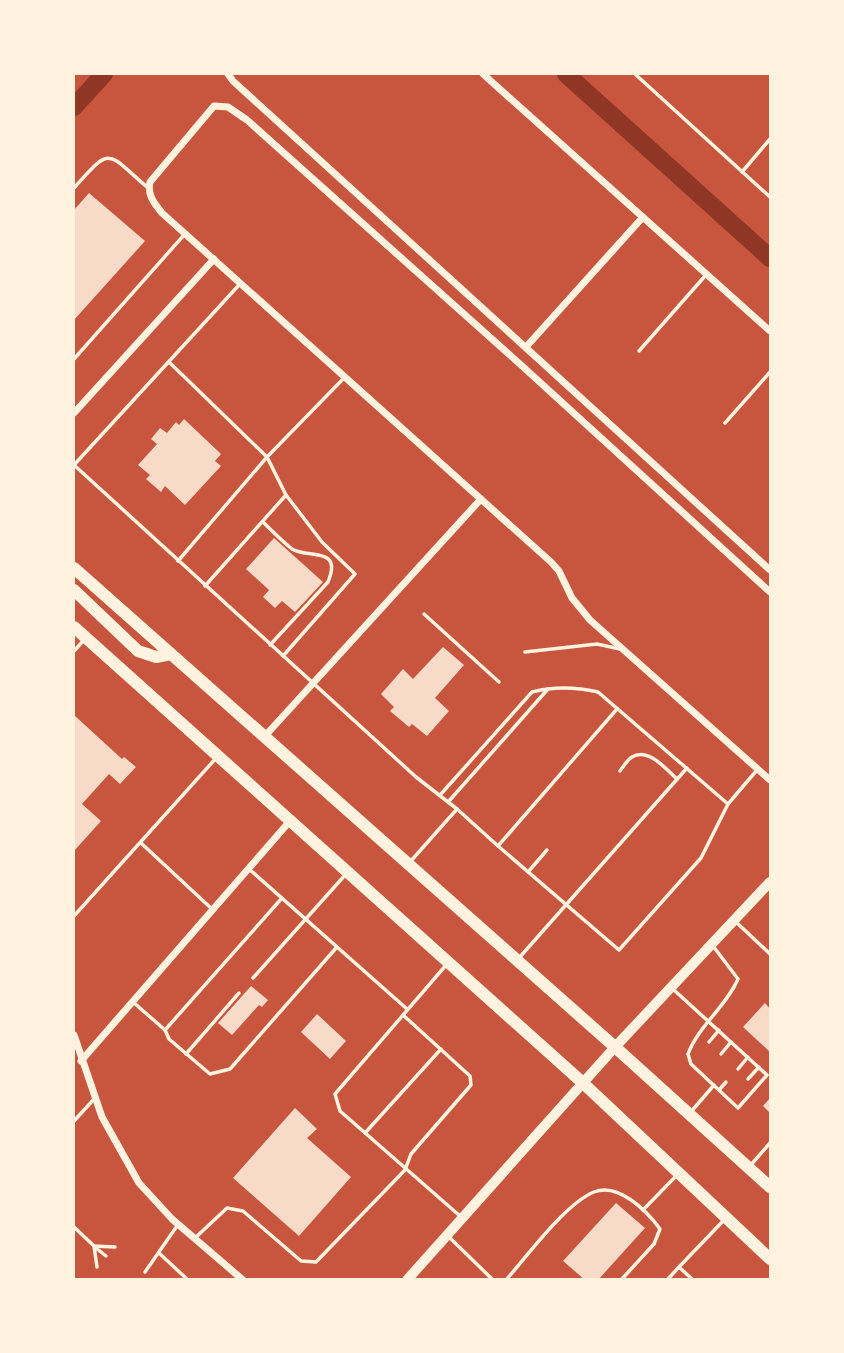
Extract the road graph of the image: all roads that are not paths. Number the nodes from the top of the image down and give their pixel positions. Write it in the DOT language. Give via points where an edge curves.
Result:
graph roads {
  1 [pos="228,74"];
  2 [pos="483,74"];
  3 [pos="635,74"];
  4 [pos="771,139"];
  5 [pos="742,172"];
  6 [pos="74,187"];
  7 [pos="149,189"];
  8 [pos="771,197"];
  9 [pos="643,217"];
  10 [pos="185,233"];
  11 [pos="214,259"];
  12 [pos="707,274"];
  13 [pos="241,283"];
  14 [pos="771,331"];
  15 [pos="526,347"];
  16 [pos="639,351"];
  17 [pos="74,359"];
  18 [pos="169,362"];
  19 [pos="771,372"];
  20 [pos="345,376"];
  21 [pos="74,413"];
  22 [pos="725,423"];
  23 [pos="267,457"];
  24 [pos="74,465"];
  25 [pos="286,495"];
  26 [pos="481,499"];
  27 [pos="263,522"];
  28 [pos="178,561"];
  29 [pos="74,568"];
  30 [pos="771,570"];
  31 [pos="205,586"];
  32 [pos="74,590"];
  33 [pos="771,592"];
  34 [pos="424,614"];
  35 [pos="74,627"];
  36 [pos="85,638"];
  37 [pos="270,645"];
  38 [pos="625,650"];
  39 [pos="74,652"];
  40 [pos="525,652"];
  41 [pos="171,654"];
  42 [pos="283,656"];
  43 [pos="499,682"];
  44 [pos="313,683"];
  45 [pos="550,688"];
  46 [pos="617,709"];
  47 [pos="265,736"];
  48 [pos="218,756"];
  49 [pos="687,768"];
  50 [pos="758,769"];
  51 [pos="620,771"];
  52 [pos="677,779"];
  53 [pos="771,780"];
  54 [pos="441,794"];
  55 [pos="449,802"];
  56 [pos="728,804"];
  57 [pos="457,809"];
  58 [pos="290,821"];
  59 [pos="141,843"];
  60 [pos="498,846"];
  61 [pos="547,850"];
  62 [pos="409,864"];
  63 [pos="249,869"];
  64 [pos="348,872"];
  65 [pos="528,872"];
  66 [pos="771,882"];
  67 [pos="282,898"];
  68 [pos="565,904"];
  69 [pos="213,910"];
  70 [pos="74,916"];
  71 [pos="304,918"];
  72 [pos="734,920"];
  73 [pos="712,944"];
  74 [pos="337,947"];
  75 [pos="771,954"];
  76 [pos="517,960"];
  77 [pos="448,963"];
  78 [pos="253,978"];
  79 [pos="671,987"];
  80 [pos="239,993"];
  81 [pos="133,1002"];
  82 [pos="408,1010"];
  83 [pos="403,1015"];
  84 [pos="708,1020"];
  85 [pos="165,1030"];
  86 [pos="719,1030"];
  87 [pos="74,1035"];
  88 [pos="709,1042"];
  89 [pos="731,1042"];
  90 [pos="615,1047"];
  91 [pos="441,1049"];
  92 [pos="186,1054"];
  93 [pos="721,1054"];
  94 [pos="748,1057"];
  95 [pos="696,1058"];
  96 [pos="81,1061"];
  97 [pos="691,1064"];
  98 [pos="709,1068"];
  99 [pos="759,1068"];
  100 [pos="738,1069"];
  101 [pos="703,1075"];
  102 [pos="748,1079"];
  103 [pos="726,1082"];
  104 [pos="583,1083"];
  105 [pos="714,1085"];
  106 [pos="719,1090"];
  107 [pos="735,1093"];
  108 [pos="95,1098"];
  109 [pos="729,1099"];
  110 [pos="689,1114"];
  111 [pos="74,1121"];
  112 [pos="365,1134"];
  113 [pos="771,1143"];
  114 [pos="749,1168"];
  115 [pos="405,1170"];
  116 [pos="679,1173"];
  117 [pos="771,1187"];
  118 [pos="643,1210"];
  119 [pos="726,1217"];
  120 [pos="462,1218"];
  121 [pos="179,1224"];
  122 [pos="74,1227"];
  123 [pos="447,1235"];
  124 [pos="195,1238"];
  125 [pos="94,1246"];
  126 [pos="115,1247"];
  127 [pos="158,1253"];
  128 [pos="106,1256"];
  129 [pos="771,1259"];
  130 [pos="97,1267"];
  131 [pos="679,1267"];
  132 [pos="145,1272"];
  133 [pos="188,1279"];
  134 [pos="243,1279"];
  135 [pos="407,1279"];
  136 [pos="493,1279"];
  137 [pos="506,1279"];
  138 [pos="621,1279"];
  139 [pos="667,1279"];
  140 [pos="693,1279"];
  1 -- 15 [label="street"];
  2 -- 9 [label="street"];
  3 -- 5 [label="lane"];
  4 -- 5 [label="lane"];
  5 -- 8 [label="lane"];
  6 -- 7 [label="lane" via="105,157 113,158"];
  7 -- 10 [label="street" via="152,201"];
  7 -- 33 [label="street" via="150,182 214,106 228,107"];
  9 -- 12 [label="street"];
  9 -- 15 [label="street"];
  10 -- 11 [label="street"];
  10 -- 17 [label="lane"];
  11 -- 13 [label="street"];
  11 -- 21 [label="street"];
  12 -- 14 [label="street"];
  12 -- 16 [label="lane"];
  13 -- 18 [label="lane"];
  13 -- 20 [label="street"];
  15 -- 30 [label="street"];
  18 -- 23 [label="lane"];
  18 -- 24 [label="lane"];
  19 -- 22 [label="lane"];
  20 -- 23 [label="lane"];
  20 -- 26 [label="street"];
  23 -- 25 [label="lane"];
  23 -- 28 [label="lane"];
  24 -- 28 [label="lane"];
  25 -- 27 [label="lane"];
  25 -- 42 [label="lane" via="322,542 355,574"];
  26 -- 38 [label="street" via="551,562 590,620"];
  26 -- 44 [label="street"];
  27 -- 31 [label="lane"];
  27 -- 37 [label="lane" via="301,553 326,556 332,573"];
  28 -- 31 [label="lane"];
  29 -- 41 [label="main road"];
  31 -- 37 [label="lane"];
  32 -- 41 [label="main road" via="138,651 156,657"];
  34 -- 43 [label="lane"];
  35 -- 36 [label="main road"];
  36 -- 39 [label="lane"];
  36 -- 48 [label="main road"];
  37 -- 42 [label="lane"];
  38 -- 40 [label="lane" via="597,644"];
  38 -- 50 [label="street"];
  41 -- 47 [label="main road"];
  42 -- 44 [label="lane"];
  44 -- 47 [label="street"];
  44 -- 54 [label="lane" via="416,777"];
  45 -- 46 [label="lane" via="598,692"];
  45 -- 54 [label="lane" via="532,692"];
  45 -- 55 [label="lane"];
  46 -- 49 [label="lane"];
  46 -- 60 [label="lane"];
  47 -- 62 [label="main road"];
  48 -- 58 [label="main road"];
  48 -- 59 [label="lane"];
  49 -- 52 [label="lane"];
  49 -- 56 [label="lane"];
  50 -- 53 [label="street"];
  50 -- 56 [label="lane"];
  51 -- 52 [label="lane" via="632,757 644,755 657,760"];
  52 -- 68 [label="lane"];
  54 -- 55 [label="lane"];
  55 -- 57 [label="lane"];
  56 -- 68 [label="lane" via="701,858 619,950"];
  57 -- 60 [label="lane"];
  57 -- 62 [label="lane"];
  58 -- 63 [label="street"];
  58 -- 64 [label="main road"];
  59 -- 69 [label="lane"];
  59 -- 70 [label="lane"];
  60 -- 65 [label="lane"];
  61 -- 65 [label="lane"];
  62 -- 76 [label="main road"];
  63 -- 67 [label="lane"];
  63 -- 69 [label="street"];
  64 -- 71 [label="lane"];
  64 -- 77 [label="main road"];
  65 -- 68 [label="lane"];
  66 -- 72 [label="main road"];
  67 -- 71 [label="lane"];
  67 -- 85 [label="lane"];
  68 -- 76 [label="lane"];
  69 -- 81 [label="street"];
  71 -- 74 [label="lane"];
  71 -- 78 [label="lane"];
  72 -- 73 [label="main road"];
  72 -- 75 [label="lane"];
  73 -- 79 [label="main road"];
  73 -- 84 [label="lane" via="738,979"];
  74 -- 82 [label="lane"];
  74 -- 92 [label="lane" via="230,1069 210,1074"];
  76 -- 90 [label="main road"];
  77 -- 82 [label="lane"];
  77 -- 104 [label="main road"];
  79 -- 84 [label="lane"];
  79 -- 90 [label="main road"];
  80 -- 92 [label="lane"];
  81 -- 85 [label="lane"];
  81 -- 96 [label="street"];
  82 -- 83 [label="lane"];
  83 -- 91 [label="lane"];
  83 -- 112 [label="lane" via="335,1094 340,1111"];
  84 -- 86 [label="lane"];
  84 -- 97 [label="lane" via="692,1043"];
  85 -- 92 [label="lane"];
  86 -- 88 [label="lane"];
  86 -- 89 [label="lane"];
  87 -- 96 [label="street"];
  89 -- 93 [label="lane"];
  89 -- 94 [label="lane"];
  90 -- 104 [label="main road"];
  90 -- 110 [label="main road"];
  91 -- 112 [label="lane"];
  91 -- 115 [label="lane" via="470,1076 471,1085 411,1154"];
  94 -- 99 [label="lane"];
  94 -- 100 [label="lane"];
  95 -- 97 [label="lane"];
  96 -- 108 [label="street"];
  97 -- 101 [label="lane"];
  98 -- 101 [label="lane"];
  99 -- 102 [label="lane"];
  99 -- 109 [label="lane" via="767,1075 738,1108"];
  101 -- 105 [label="lane"];
  103 -- 106 [label="lane"];
  104 -- 116 [label="main road"];
  104 -- 120 [label="main road"];
  105 -- 106 [label="lane"];
  105 -- 110 [label="lane"];
  106 -- 109 [label="lane"];
  107 -- 109 [label="lane"];
  108 -- 111 [label="lane"];
  108 -- 121 [label="street" via="139,1183"];
  110 -- 114 [label="main road"];
  112 -- 115 [label="lane"];
  113 -- 114 [label="lane"];
  114 -- 117 [label="main road"];
  115 -- 120 [label="lane"];
  115 -- 124 [label="lane" via="316,1262 301,1261 243,1211 227,1208"];
  116 -- 118 [label="lane"];
  116 -- 119 [label="main road"];
  118 -- 137 [label="lane" via="619,1192 596,1191 575,1203"];
  118 -- 138 [label="lane" via="660,1229 654,1244"];
  119 -- 129 [label="main road"];
  119 -- 131 [label="lane"];
  120 -- 123 [label="main road"];
  121 -- 124 [label="street"];
  121 -- 127 [label="lane"];
  122 -- 125 [label="lane"];
  123 -- 135 [label="main road"];
  123 -- 136 [label="lane"];
  124 -- 134 [label="street"];
  125 -- 126 [label="lane"];
  125 -- 128 [label="lane"];
  125 -- 130 [label="lane"];
  127 -- 132 [label="lane"];
  127 -- 133 [label="lane"];
  131 -- 139 [label="lane"];
  131 -- 140 [label="lane"];
}
